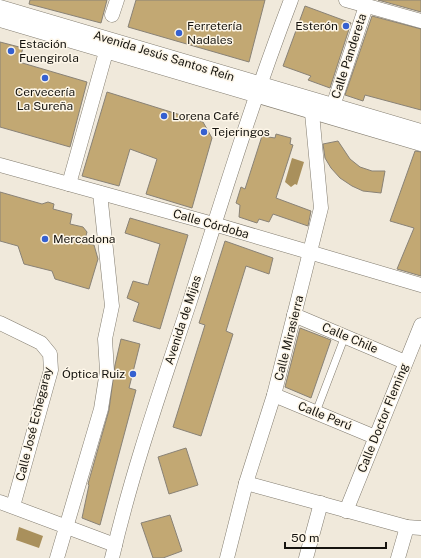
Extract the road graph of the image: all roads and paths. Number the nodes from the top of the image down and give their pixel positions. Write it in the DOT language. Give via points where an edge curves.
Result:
graph roads {
  1 [pos="117,0"];
  2 [pos="291,0"];
  3 [pos="346,0"];
  4 [pos="8,6"];
  5 [pos="366,6"];
  6 [pos="112,15"];
  7 [pos="0,20"];
  8 [pos="421,21"];
  9 [pos="106,52"];
  10 [pos="257,90"];
  11 [pos="333,106"];
  12 [pos="312,113"];
  13 [pos="421,131"];
  14 [pos="421,144"];
  15 [pos="0,165"];
  16 [pos="69,184"];
  17 [pos="100,193"];
  18 [pos="214,224"];
  19 [pos="310,253"];
  20 [pos="421,285"];
  21 [pos="294,315"];
  22 [pos="0,323"];
  23 [pos="421,325"];
  24 [pos="345,336"];
  25 [pos="405,362"];
  26 [pos="274,395"];
  27 [pos="316,412"];
  28 [pos="375,437"];
  29 [pos="246,484"];
  30 [pos="321,503"];
  31 [pos="7,504"];
  32 [pos="346,511"];
  33 [pos="67,527"];
  34 [pos="417,527"];
  35 [pos="113,552"];
  36 [pos="58,558"];
  37 [pos="227,558"];
  38 [pos="306,558"];
  39 [pos="398,558"];
  1 -- 6 [label="street"];
  2 -- 10 [label="street, Avenida de Mijas"];
  3 -- 5 [label="street"];
  4 -- 10 [label="street, Avenida Jesús Santos Reín"];
  5 -- 8 [label="street"];
  5 -- 11 [label="street, Calle Pandereta"];
  7 -- 9 [label="street, Avenida Jesús Santos Reín"];
  9 -- 10 [label="street, Avenida Jesús Santos Reín"];
  9 -- 16 [label="street"];
  10 -- 11 [label="street"];
  10 -- 12 [label="street"];
  10 -- 18 [label="street, Avenida de Mijas"];
  11 -- 13 [label="street"];
  12 -- 14 [label="street"];
  12 -- 19 [label="street, Calle Mirasierra" via="321,208"];
  15 -- 16 [label="street, Calle Córdoba"];
  16 -- 17 [label="street, Calle Córdoba"];
  17 -- 18 [label="street, Calle Córdoba"];
  17 -- 33 [label="street" via="112,306 105,339 107,371 101,408"];
  18 -- 19 [label="street, Calle Córdoba"];
  18 -- 35 [label="street, Avenida de Mijas" via="140,455"];
  19 -- 20 [label="street, Calle Córdoba"];
  19 -- 21 [label="street, Calle Mirasierra"];
  21 -- 24 [label="street, Calle Chile"];
  21 -- 26 [label="street, Calle Mirasierra"];
  22 -- 31 [label="street, Calle José Echegaray" via="41,343 50,354 51,370"];
  23 -- 25 [label="street, Calle Doctor Fleming"];
  24 -- 25 [label="street, Calle Chile"];
  24 -- 27 [label="lane"];
  25 -- 28 [label="street, Calle Doctor Fleming"];
  26 -- 27 [label="street, Calle Perú"];
  26 -- 29 [label="street, Calle Mirasierra"];
  27 -- 28 [label="street, Calle Perú"];
  28 -- 32 [label="street, Calle Doctor Fleming"];
  29 -- 30 [label="street"];
  29 -- 37 [label="street, Calle Mirasierra"];
  30 -- 32 [label="street"];
  30 -- 38 [label="street"];
  31 -- 33 [label="street"];
  32 -- 34 [label="street"];
  33 -- 35 [label="street"];
  33 -- 36 [label="street"];
  34 -- 39 [label="street"];
}
